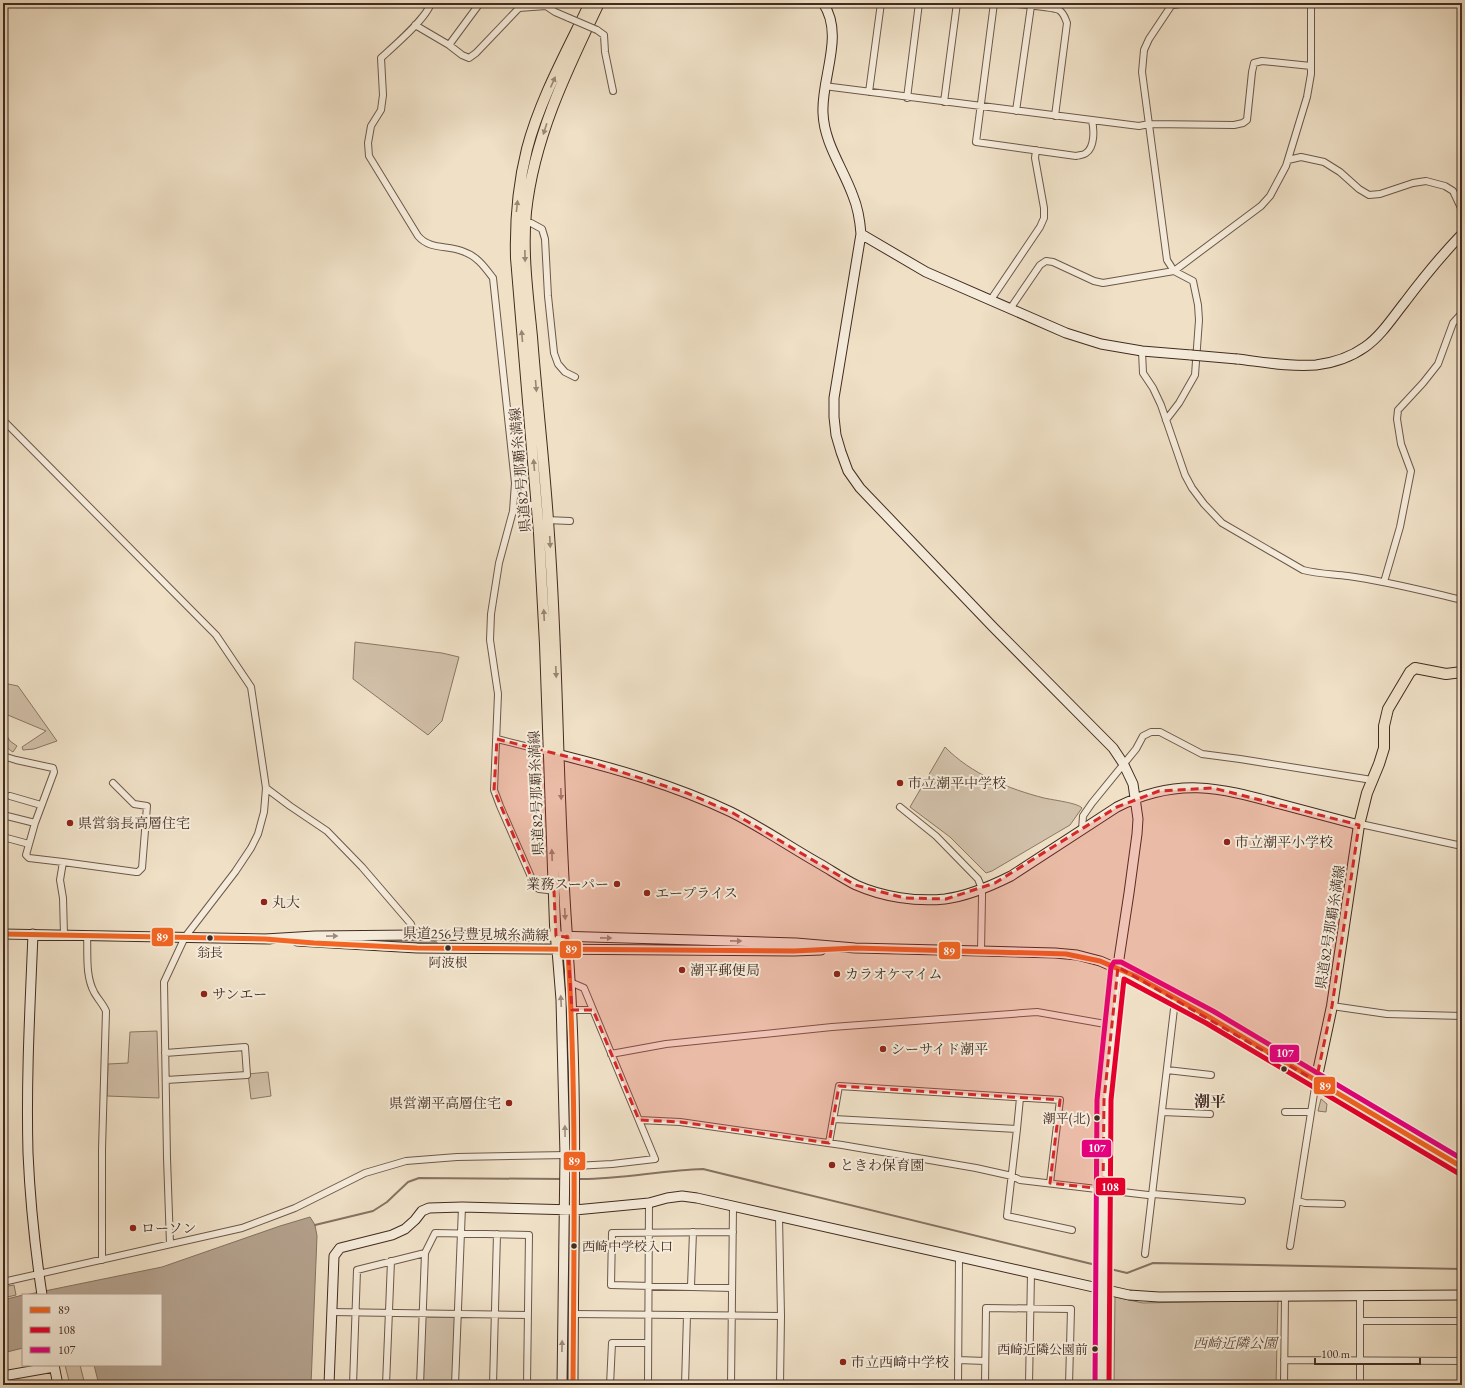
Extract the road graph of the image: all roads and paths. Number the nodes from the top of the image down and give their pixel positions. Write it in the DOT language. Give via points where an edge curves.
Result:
graph roads {
  1 [pos="431,3"];
  2 [pos="480,3"];
  3 [pos="524,3"];
  4 [pos="590,3"];
  5 [pos="599,3"];
  6 [pos="881,3"];
  7 [pos="919,3"];
  8 [pos="957,3"];
  9 [pos="994,3"];
  10 [pos="1006,3"];
  11 [pos="1188,3"];
  12 [pos="1311,3"];
  13 [pos="549,4"];
  14 [pos="826,4"];
  15 [pos="1017,4"];
  16 [pos="1173,4"];
  17 [pos="1030,6"];
  18 [pos="519,8"];
  19 [pos="415,25"];
  20 [pos="449,45"];
  21 [pos="1311,66"];
  22 [pos="824,86"];
  23 [pos="613,91"];
  24 [pos="869,92"];
  25 [pos="908,98"];
  26 [pos="944,102"];
  27 [pos="981,106"];
  28 [pos="1016,111"];
  29 [pos="1054,116"];
  30 [pos="1092,121"];
  31 [pos="1149,124"];
  32 [pos="1036,150"];
  33 [pos="1288,160"];
  34 [pos="1462,210"];
  35 [pos="521,222"];
  36 [pos="861,234"];
  37 [pos="1462,234"];
  38 [pos="1174,271"];
  39 [pos="990,301"];
  40 [pos="1010,309"];
  41 [pos="1462,313"];
  42 [pos="1142,351"];
  43 [pos="575,377"];
  44 [pos="3,420"];
  45 [pos="1166,420"];
  46 [pos="542,504"];
  47 [pos="513,511"];
  48 [pos="543,521"];
  49 [pos="570,521"];
  50 [pos="1384,582"];
  51 [pos="1462,600"];
  52 [pos="1462,672"];
  53 [pos="497,739"];
  54 [pos="549,752"];
  55 [pos="559,755"];
  56 [pos="3,756"];
  57 [pos="1123,764"];
  58 [pos="1372,780"];
  59 [pos="113,783"];
  60 [pos="266,788"];
  61 [pos="10,796"];
  62 [pos="1135,798"];
  63 [pos="41,805"];
  64 [pos="900,807"];
  65 [pos="3,815"];
  66 [pos="35,823"];
  67 [pos="1359,826"];
  68 [pos="1082,830"];
  69 [pos="3,837"];
  70 [pos="29,844"];
  71 [pos="1462,846"];
  72 [pos="63,862"];
  73 [pos="982,889"];
  74 [pos="559,891"];
  75 [pos="3,934"];
  76 [pos="33,934"];
  77 [pos="64,935"];
  78 [pos="87,935"];
  79 [pos="413,935"];
  80 [pos="185,936"];
  81 [pos="556,936"];
  82 [pos="567,937"];
  83 [pos="265,939"];
  84 [pos="855,948"];
  85 [pos="557,950"];
  86 [pos="568,950"];
  87 [pos="981,951"];
  88 [pos="1118,968"];
  89 [pos="570,982"];
  90 [pos="1178,1000"];
  91 [pos="1332,1006"];
  92 [pos="572,1010"];
  93 [pos="593,1010"];
  94 [pos="1462,1016"];
  95 [pos="1111,1025"];
  96 [pos="165,1053"];
  97 [pos="610,1054"];
  98 [pos="1167,1070"];
  99 [pos="1211,1075"];
  100 [pos="166,1080"];
  101 [pos="1316,1081"];
  102 [pos="1020,1098"];
  103 [pos="1162,1112"];
  104 [pos="1285,1112"];
  105 [pos="1311,1112"];
  106 [pos="1210,1114"];
  107 [pos="834,1119"];
  108 [pos="639,1120"];
  109 [pos="1017,1129"];
  110 [pos="829,1143"];
  111 [pos="570,1155"];
  112 [pos="1462,1167"];
  113 [pos="575,1168"];
  114 [pos="1012,1176"];
  115 [pos="1050,1183"];
  116 [pos="1103,1189"];
  117 [pos="1153,1194"];
  118 [pos="1242,1201"];
  119 [pos="1298,1201"];
  120 [pos="649,1203"];
  121 [pos="1342,1204"];
  122 [pos="462,1207"];
  123 [pos="733,1207"];
  124 [pos="564,1210"];
  125 [pos="575,1210"];
  126 [pos="779,1217"];
  127 [pos="1072,1230"];
  128 [pos="649,1232"];
  129 [pos="693,1232"];
  130 [pos="733,1232"];
  131 [pos="461,1234"];
  132 [pos="497,1234"];
  133 [pos="170,1244"];
  134 [pos="1290,1246"];
  135 [pos="425,1253"];
  136 [pos="1145,1254"];
  137 [pos="960,1258"];
  138 [pos="102,1260"];
  139 [pos="391,1261"];
  140 [pos="1031,1273"];
  141 [pos="38,1274"];
  142 [pos="3,1282"];
  143 [pos="648,1286"];
  144 [pos="691,1286"];
  145 [pos="732,1288"];
  146 [pos="1103,1288"];
  147 [pos="42,1293"];
  148 [pos="1462,1295"];
  149 [pos="1285,1296"];
  150 [pos="1360,1296"];
  151 [pos="1030,1309"];
  152 [pos="331,1312"];
  153 [pos="355,1313"];
  154 [pos="389,1313"];
  155 [pos="423,1314"];
  156 [pos="458,1314"];
  157 [pos="573,1314"];
  158 [pos="495,1315"];
  159 [pos="528,1315"];
  160 [pos="648,1315"];
  161 [pos="687,1315"];
  162 [pos="732,1316"];
  163 [pos="781,1316"];
  164 [pos="1360,1321"];
  165 [pos="1462,1321"];
  166 [pos="648,1343"];
  167 [pos="958,1360"];
  168 [pos="1284,1360"];
  169 [pos="1360,1360"];
  170 [pos="985,1361"];
  171 [pos="1462,1361"];
  172 [pos="54,1366"];
  173 [pos="3,1376"];
  174 [pos="58,1385"];
  175 [pos="329,1385"];
  176 [pos="353,1385"];
  177 [pos="386,1385"];
  178 [pos="420,1385"];
  179 [pos="455,1385"];
  180 [pos="493,1385"];
  181 [pos="527,1385"];
  182 [pos="562,1385"];
  183 [pos="573,1385"];
  184 [pos="610,1385"];
  185 [pos="648,1385"];
  186 [pos="685,1385"];
  187 [pos="731,1385"];
  188 [pos="780,1385"];
  189 [pos="958,1385"];
  190 [pos="985,1385"];
  191 [pos="1029,1385"];
  192 [pos="1070,1385"];
  193 [pos="1102,1385"];
  194 [pos="1284,1385"];
  195 [pos="1360,1385"];
  1 -- 19 [label="street"];
  2 -- 20 [label="street"];
  3 -- 18 [label="street"];
  35 -- 4 [label="main road, 県道82号那覇糸満線, one-way" via="522,171 533,129"];
  5 -- 35 [label="main road, 県道82号那覇糸満線, one-way" via="545,128"];
  6 -- 24 [label="street"];
  7 -- 25 [label="street"];
  8 -- 26 [label="street"];
  9 -- 27 [label="street"];
  10 -- 15 [label="street"];
  11 -- 16 [label="street"];
  12 -- 21 [label="street"];
  13 -- 18 [label="street"];
  13 -- 23 [label="street, bridge" via="555,12 604,34"];
  14 -- 22 [label="street" via="833,36"];
  15 -- 17 [label="street"];
  16 -- 31 [label="street" via="1149,39 1142,60"];
  17 -- 28 [label="street"];
  17 -- 29 [label="street" via="1056,9 1063,14 1067,24"];
  18 -- 20 [label="street" via="469,58"];
  19 -- 20 [label="street"];
  19 -- 47 [label="street" via="381,58 383,95 381,110 371,126 369,156 423,242 462,250 472,255 493,278 515,483"];
  21 -- 31 [label="street" via="1262,61 1254,63 1247,120 1243,123"];
  21 -- 33 [label="street" via="1307,98"];
  22 -- 24 [label="street"];
  22 -- 36 [label="street" via="825,130 853,196"];
  24 -- 25 [label="street"];
  25 -- 26 [label="street"];
  26 -- 27 [label="street"];
  27 -- 28 [label="street"];
  27 -- 32 [label="street" via="976,142"];
  28 -- 29 [label="street"];
  29 -- 30 [label="street"];
  30 -- 31 [label="street" via="1140,126"];
  30 -- 32 [label="street" via="1094,129 1086,154 1076,156"];
  31 -- 38 [label="street" via="1167,260"];
  32 -- 39 [label="street" via="1044,218"];
  33 -- 34 [label="street" via="1301,157 1324,162 1369,195 1426,181 1445,186 1453,190"];
  33 -- 38 [label="street" via="1270,196 1261,206"];
  35 -- 43 [label="street" via="531,223 542,229 545,238 554,353 558,364 565,372"];
  35 -- 46 [label="main road, 県道82号那覇糸満線"];
  36 -- 39 [label="street" via="926,272"];
  36 -- 57 [label="street" via="834,398 836,434 848,471 860,488 908,539 1113,748"];
  37 -- 42 [label="street, bridge" via="1439,258 1380,333 1364,348 1350,356 1316,365 1297,365"];
  38 -- 40 [label="street" via="1103,283 1046,261 1040,265"];
  38 -- 45 [label="street" via="1192,281 1199,320 1196,375"];
  39 -- 40 [label="street"];
  40 -- 42 [label="street" via="1066,333 1101,344"];
  41 -- 50 [label="street" via="1453,323 1438,364 1398,410 1401,444 1411,471 1400,527"];
  42 -- 45 [label="street" via="1143,373 1153,388"];
  44 -- 60 [label="street" via="216,635 251,688"];
  45 -- 50 [label="street" via="1192,488 1222,523 1311,573"];
  46 -- 47 [label="street" via="522,506"];
  46 -- 48 [label="main road, 県道82号那覇糸満線"];
  47 -- 53 [label="street" via="491,614 490,640 498,694"];
  48 -- 49 [label="street"];
  54 -- 48 [label="main road, 県道82号那覇糸満線, one-way"];
  48 -- 55 [label="main road, 県道82号那覇糸満線, one-way" via="556,645"];
  50 -- 51 [label="street"];
  52 -- 58 [label="main road, 県道82号那覇糸満線" via="1446,674 1415,668 1410,672 1388,709 1384,726 1384,748"];
  53 -- 54 [label="street"];
  53 -- 74 [label="street" via="494,790 500,806 535,886 539,889"];
  54 -- 55 [label="street"];
  74 -- 54 [label="main road, 県道82号那覇糸満線, one-way"];
  55 -- 73 [label="street" via="665,784 707,801 733,813 840,876 867,889 891,896 946,899"];
  55 -- 74 [label="main road, 県道82号那覇糸満線, one-way"];
  56 -- 63 [label="street" via="53,768 54,772"];
  57 -- 58 [label="street" via="1143,736 1151,732 1160,732 1202,754"];
  57 -- 62 [label="street" via="1133,784"];
  57 -- 68 [label="street" via="1084,816"];
  58 -- 67 [label="main road, 県道82号那覇糸満線"];
  59 -- 72 [label="street" via="134,804 147,806 140,871"];
  60 -- 79 [label="street" via="327,831 411,924"];
  60 -- 80 [label="street" via="264,812 251,848"];
  61 -- 63 [label="street"];
  62 -- 67 [label="street" via="1186,787 1213,788 1238,792"];
  62 -- 68 [label="street"];
  62 -- 88 [label="street" via="1137,834"];
  63 -- 66 [label="street"];
  64 -- 73 [label="street" via="936,836 978,879"];
  65 -- 66 [label="street"];
  66 -- 70 [label="street"];
  67 -- 71 [label="street" via="1365,825"];
  67 -- 91 [label="main road, 県道82号那覇糸満線"];
  68 -- 73 [label="street" via="1011,876"];
  69 -- 70 [label="street"];
  70 -- 72 [label="street" via="26,855 29,858"];
  72 -- 77 [label="street" via="60,880"];
  73 -- 87 [label="street"];
  74 -- 81 [label="main road, 県道82号那覇糸満線"];
  74 -- 82 [label="main road, 県道82号那覇糸満線, one-way"];
  75 -- 76 [label="street, 県道256号豊見城糸満線"];
  76 -- 77 [label="street, 県道256号豊見城糸満線"];
  76 -- 141 [label="street" via="28,1152"];
  77 -- 78 [label="street, 県道256号豊見城糸満線"];
  78 -- 80 [label="street, 県道256号豊見城糸満線"];
  78 -- 138 [label="street" via="90,984 106,1011"];
  79 -- 81 [label="street, 県道256号豊見城糸満線"];
  83 -- 79 [label="street, 県道256号豊見城糸満線, one-way"];
  80 -- 83 [label="street, 県道256号豊見城糸満線"];
  80 -- 96 [label="street" via="164,982"];
  81 -- 82 [label="street, 県道256号豊見城糸満線"];
  81 -- 85 [label="main road, 県道82号那覇糸満線"];
  82 -- 84 [label="street, 県道256号豊見城糸満線, one-way" via="796,943"];
  82 -- 86 [label="main road, 県道82号那覇糸満線"];
  83 -- 85 [label="street, 県道256号豊見城糸満線" via="417,948"];
  84 -- 86 [label="street, 県道256号豊見城糸満線" via="794,951"];
  84 -- 87 [label="street, 県道256号豊見城糸満線"];
  85 -- 86 [label="street, 県道256号豊見城糸満線"];
  111 -- 85 [label="street, one-way"];
  86 -- 89 [label="street"];
  87 -- 88 [label="street, 県道256号豊見城糸満線" via="1066,954 1100,961"];
  88 -- 90 [label="street, 県道256号豊見城糸満線"];
  88 -- 95 [label="street"];
  89 -- 92 [label="street"];
  89 -- 93 [label="street" via="584,988"];
  90 -- 98 [label="street" via="1174,1009"];
  90 -- 101 [label="street, 県道256号豊見城糸満線"];
  91 -- 94 [label="street" via="1387,1014"];
  91 -- 101 [label="main road, 県道82号那覇糸満線"];
  92 -- 93 [label="street"];
  92 -- 111 [label="street"];
  93 -- 97 [label="street"];
  95 -- 97 [label="street" via="1037,1012 832,1027 666,1044"];
  95 -- 116 [label="street" via="1104,1100"];
  96 -- 100 [label="street"];
  96 -- 100 [label="street" via="245,1047 247,1075"];
  97 -- 108 [label="street"];
  98 -- 99 [label="street"];
  98 -- 103 [label="street"];
  100 -- 133 [label="street"];
  101 -- 105 [label="street"];
  101 -- 112 [label="street, 県道256号豊見城糸満線"];
  102 -- 107 [label="street" via="839,1086"];
  102 -- 109 [label="street"];
  102 -- 115 [label="street" via="1060,1100"];
  103 -- 106 [label="street"];
  103 -- 117 [label="street"];
  104 -- 105 [label="street"];
  105 -- 119 [label="street"];
  107 -- 109 [label="street"];
  107 -- 110 [label="street"];
  108 -- 110 [label="street" via="680,1122"];
  108 -- 113 [label="street" via="655,1159"];
  109 -- 114 [label="street"];
  110 -- 114 [label="street"];
  111 -- 113 [label="street"];
  111 -- 124 [label="street" via="565,1170"];
  111 -- 133 [label="street" via="406,1160 365,1173 295,1208 242,1228"];
  113 -- 125 [label="street"];
  114 -- 115 [label="street" via="1020,1180"];
  114 -- 127 [label="street" via="1007,1216"];
  115 -- 116 [label="street"];
  116 -- 117 [label="street"];
  116 -- 146 [label="street"];
  117 -- 118 [label="street"];
  117 -- 136 [label="street"];
  119 -- 121 [label="street"];
  119 -- 134 [label="street"];
  120 -- 123 [label="street" via="682,1196"];
  120 -- 125 [label="street"];
  120 -- 128 [label="street"];
  122 -- 124 [label="street"];
  122 -- 131 [label="street"];
  122 -- 152 [label="street" via="429,1208 422,1211 404,1229 392,1235 340,1248 334,1256"];
  123 -- 126 [label="street"];
  123 -- 130 [label="street"];
  124 -- 125 [label="street"];
  182 -- 124 [label="street, one-way"];
  125 -- 157 [label="street"];
  126 -- 137 [label="street"];
  126 -- 163 [label="street"];
  128 -- 129 [label="street"];
  128 -- 143 [label="street"];
  128 -- 143 [label="street" via="612,1233 611,1285"];
  129 -- 130 [label="street"];
  129 -- 144 [label="street"];
  130 -- 145 [label="street"];
  131 -- 132 [label="street"];
  131 -- 135 [label="street" via="435,1233"];
  131 -- 156 [label="street"];
  132 -- 158 [label="street"];
  132 -- 159 [label="street" via="529,1235"];
  133 -- 138 [label="street"];
  135 -- 139 [label="street"];
  135 -- 155 [label="street"];
  137 -- 140 [label="street"];
  137 -- 167 [label="street"];
  138 -- 141 [label="street"];
  139 -- 153 [label="street" via="357,1270"];
  139 -- 154 [label="street"];
  140 -- 146 [label="street"];
  140 -- 151 [label="street"];
  141 -- 142 [label="street"];
  141 -- 147 [label="street"];
  143 -- 144 [label="street"];
  143 -- 160 [label="street"];
  144 -- 145 [label="street"];
  145 -- 162 [label="street"];
  146 -- 149 [label="street" via="1130,1295 1159,1297"];
  146 -- 193 [label="street"];
  148 -- 150 [label="street"];
  149 -- 150 [label="street"];
  149 -- 168 [label="street"];
  150 -- 164 [label="street"];
  151 -- 170 [label="street" via="986,1308"];
  151 -- 191 [label="street"];
  151 -- 192 [label="street" via="1071,1309"];
  152 -- 153 [label="street"];
  152 -- 175 [label="street"];
  153 -- 154 [label="street"];
  153 -- 176 [label="street"];
  154 -- 155 [label="street"];
  154 -- 177 [label="street"];
  155 -- 156 [label="street"];
  155 -- 178 [label="street"];
  156 -- 158 [label="street"];
  156 -- 179 [label="street"];
  157 -- 160 [label="street"];
  157 -- 183 [label="street"];
  158 -- 159 [label="street"];
  158 -- 180 [label="street"];
  159 -- 181 [label="street"];
  160 -- 161 [label="street"];
  160 -- 166 [label="street"];
  161 -- 162 [label="street"];
  161 -- 186 [label="street"];
  162 -- 163 [label="street"];
  162 -- 187 [label="street"];
  163 -- 188 [label="street"];
  164 -- 165 [label="street"];
  164 -- 169 [label="street"];
  166 -- 184 [label="street" via="612,1343"];
  166 -- 185 [label="street"];
  167 -- 170 [label="street"];
  167 -- 189 [label="street"];
  168 -- 169 [label="street"];
  168 -- 194 [label="street"];
  169 -- 171 [label="street"];
  169 -- 195 [label="street"];
  170 -- 190 [label="street"];
  172 -- 173 [label="street"];
  172 -- 174 [label="street"];
}
